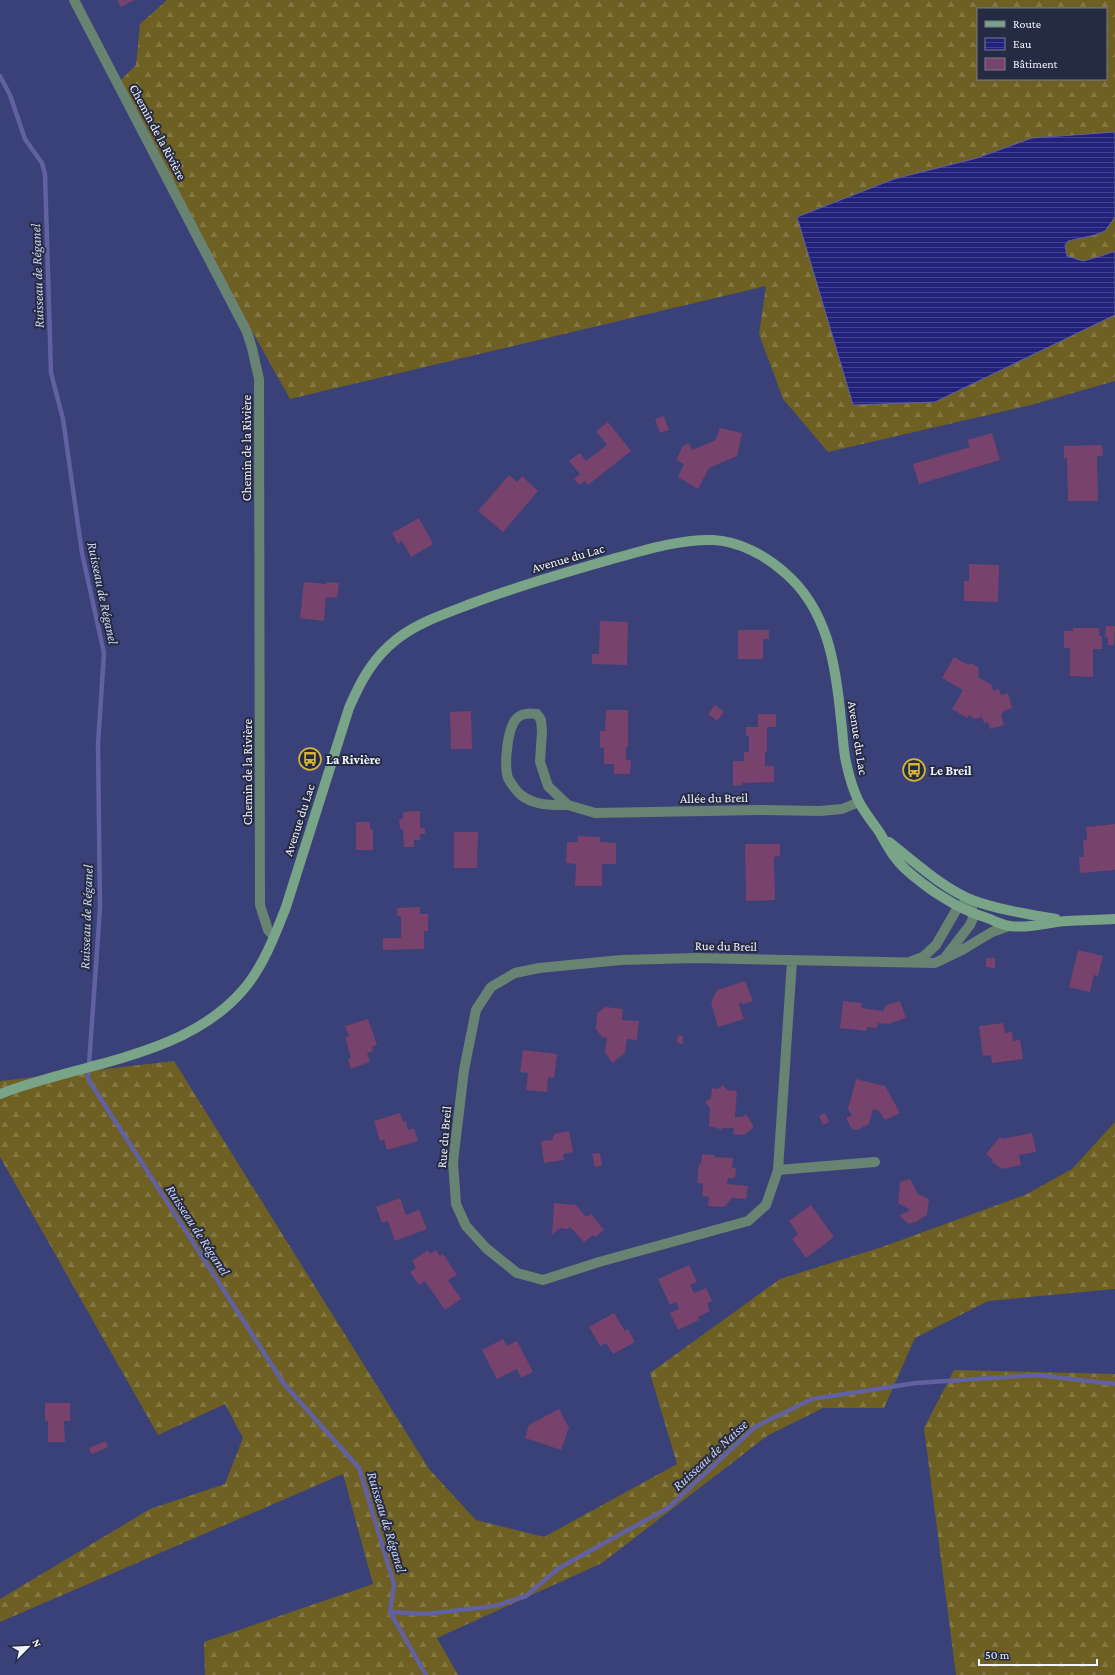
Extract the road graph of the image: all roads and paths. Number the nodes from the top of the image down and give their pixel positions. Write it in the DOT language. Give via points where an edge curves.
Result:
graph roads {
  1 [pos="74,0"];
  2 [pos="859,802"];
  3 [pos="568,805"];
  4 [pos="882,838"];
  5 [pos="971,899"];
  6 [pos="958,907"];
  7 [pos="973,914"];
  8 [pos="1115,919"];
  9 [pos="1066,921"];
  10 [pos="1009,926"];
  11 [pos="274,936"];
  12 [pos="946,956"];
  13 [pos="792,961"];
  14 [pos="908,962"];
  15 [pos="0,1094"];
  16 [pos="875,1162"];
  17 [pos="778,1170"];
  1 -- 11 [label="street, Chemin de la Rivière" via="248,332 259,379 260,905 268,930"];
  2 -- 3 [label="street, Allée du Breil" via="842,809 820,811 595,813"];
  2 -- 4 [label="street, Avenue du Lac"];
  2 -- 11 [label="street, Avenue du Lac" via="846,760 832,654 813,605 798,584 763,557 745,548 715,540 671,545 634,553 504,591 414,627 384,650 361,680 349,708 286,907"];
  3 -- 3 [label="street, Allée du Breil" via="548,786 540,762 541,720 537,714 529,713 518,717 510,728 506,750 508,778 521,795 543,806"];
  4 -- 5 [label="street, Avenue du Lac" via="942,883"];
  4 -- 6 [label="street, Avenue du Lac" via="898,862 926,886"];
  5 -- 6 [label="street, Rue du Breil"];
  5 -- 7 [label="street"];
  5 -- 9 [label="street, Avenue du Lac" via="994,907"];
  6 -- 7 [label="street, Avenue du Lac"];
  6 -- 14 [label="street, Rue du Breil" via="936,945 923,957"];
  7 -- 10 [label="street, Avenue du Lac"];
  7 -- 12 [label="street" via="970,925"];
  8 -- 9 [label="street, Avenue du Lac"];
  9 -- 10 [label="street, Avenue du Lac"];
  10 -- 12 [label="street, Rue du Breil"];
  11 -- 15 [label="street, Avenue du Lac" via="243,990 210,1019 183,1035 137,1053"];
  12 -- 14 [label="street, Rue du Breil" via="935,963"];
  13 -- 14 [label="street, Rue du Breil"];
  13 -- 17 [label="street, Rue du Breil"];
  13 -- 17 [label="street, Rue du Breil" via="696,958 621,960 539,968 515,973 491,987 476,1010 464,1070 453,1162 456,1204 466,1226 486,1248 516,1273 543,1280 748,1221 766,1205"];
  16 -- 17 [label="street"];
}
